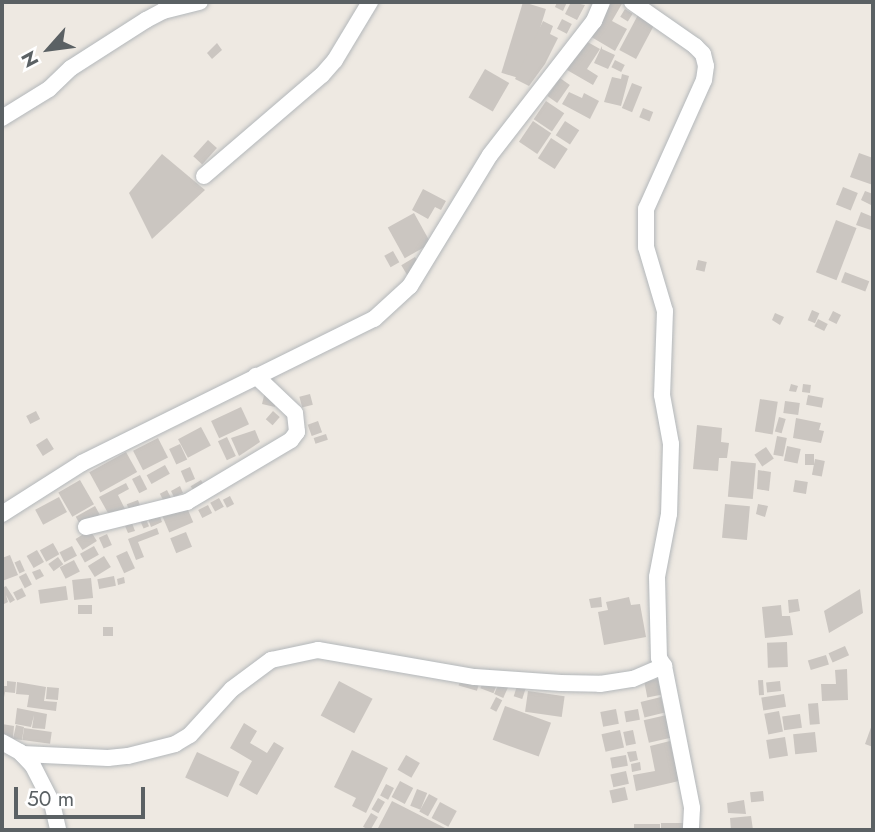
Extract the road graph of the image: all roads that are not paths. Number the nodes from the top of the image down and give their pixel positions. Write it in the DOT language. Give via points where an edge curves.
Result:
graph roads {
  1 [pos="200,2"];
  2 [pos="370,2"];
  3 [pos="602,2"];
  4 [pos="632,2"];
  5 [pos="2,118"];
  6 [pos="204,176"];
  7 [pos="256,376"];
  8 [pos="2,514"];
  9 [pos="86,527"];
  10 [pos="664,666"];
  11 [pos="2,742"];
  12 [pos="22,754"];
  13 [pos="58,830"];
  14 [pos="691,830"];
  1 -- 5 [label="street" via="146,20"];
  2 -- 6 [label="street" via="323,75"];
  3 -- 7 [label="street" via="594,21 491,155 410,286 374,319"];
  4 -- 10 [label="street" via="695,46 706,66 704,80 646,209 646,247 664,311 662,395 671,444 669,514 657,577 659,658"];
  7 -- 8 [label="street" via="82,463"];
  7 -- 9 [label="street" via="295,413 297,432 291,440 187,502"];
  10 -- 12 [label="street" via="633,679 561,683 475,677 318,650 271,660 232,689 190,735 175,744 108,758"];
  10 -- 14 [label="street" via="692,808"];
  11 -- 12 [label="street"];
  12 -- 13 [label="street" via="52,803"];
}
